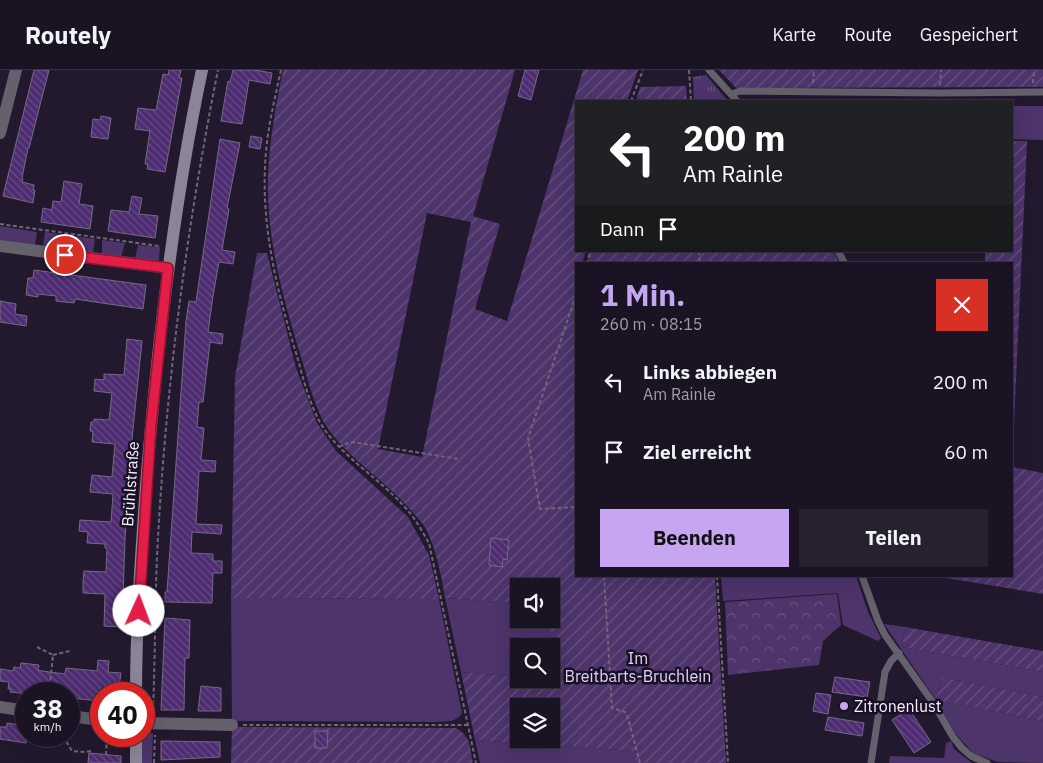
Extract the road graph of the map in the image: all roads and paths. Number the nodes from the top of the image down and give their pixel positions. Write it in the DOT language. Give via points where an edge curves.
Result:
graph roads {
  1 [pos="16,70"];
  2 [pos="202,70"];
  3 [pos="218,70"];
  4 [pos="281,70"];
  5 [pos="643,70"];
  6 [pos="689,70"];
  7 [pos="709,70"];
  8 [pos="814,70"];
  9 [pos="940,70"];
  10 [pos="1034,70"];
  11 [pos="813,91"];
  12 [pos="1033,92"];
  13 [pos="1043,92"];
  14 [pos="940,93"];
  15 [pos="732,94"];
  16 [pos="631,100"];
  17 [pos="691,100"];
  18 [pos="736,100"];
  19 [pos="0,133"];
  20 [pos="0,224"];
  21 [pos="0,246"];
  22 [pos="171,248"];
  23 [pos="168,268"];
  24 [pos="575,298"];
  25 [pos="339,447"];
  26 [pos="459,459"];
  27 [pos="575,507"];
  28 [pos="604,577"];
  29 [pos="717,577"];
  30 [pos="862,577"];
  31 [pos="37,647"];
  32 [pos="70,650"];
  33 [pos="899,653"];
  34 [pos="53,655"];
  35 [pos="50,682"];
  36 [pos="136,682"];
  37 [pos="152,682"];
  38 [pos="0,707"];
  39 [pos="15,709"];
  40 [pos="155,724"];
  41 [pos="468,724"];
  42 [pos="232,725"];
  43 [pos="70,747"];
  44 [pos="106,747"];
  45 [pos="136,747"];
  46 [pos="153,747"];
  47 [pos="91,751"];
  48 [pos="106,755"];
  49 [pos="136,763"];
  50 [pos="154,763"];
  51 [pos="476,763"];
  52 [pos="640,763"];
  53 [pos="728,763"];
  54 [pos="871,763"];
  55 [pos="987,763"];
  1 -- 19 [label="street"];
  2 -- 22 [label="street, Brühlstraße" via="189,128"];
  3 -- 37 [label="path" via="190,232 172,364 157,556"];
  4 -- 25 [label="path" via="265,166 269,244 288,329 305,382 318,417"];
  5 -- 16 [label="path"];
  6 -- 17 [label="path"];
  7 -- 15 [label="lane"];
  8 -- 11 [label="path"];
  9 -- 14 [label="path"];
  10 -- 12 [label="path"];
  11 -- 14 [label="lane"];
  11 -- 15 [label="lane" via="740,91"];
  12 -- 13 [label="lane"];
  12 -- 14 [label="lane"];
  15 -- 18 [label="lane"];
  20 -- 22 [label="path"];
  21 -- 23 [label="street"];
  22 -- 23 [label="street, Brühlstraße"];
  23 -- 36 [label="street, Brühlstraße" via="150,434"];
  24 -- 27 [label="path" via="528,438 540,509"];
  25 -- 26 [label="path" via="352,442"];
  25 -- 41 [label="path" via="414,518 429,543"];
  28 -- 52 [label="path" via="612,708 625,712"];
  29 -- 53 [label="path"];
  30 -- 33 [label="lane" via="878,621"];
  31 -- 34 [label="path"];
  32 -- 34 [label="path"];
  33 -- 54 [label="lane" via="885,672"];
  33 -- 55 [label="lane" via="953,737 971,756"];
  34 -- 35 [label="path"];
  38 -- 39 [label="street"];
  40 -- 42 [label="street"];
  41 -- 42 [label="path"];
  41 -- 51 [label="path"];
  43 -- 47 [label="path" via="72,751"];
  44 -- 48 [label="path"];
  45 -- 49 [label="street"];
  46 -- 50 [label="path"];
}
